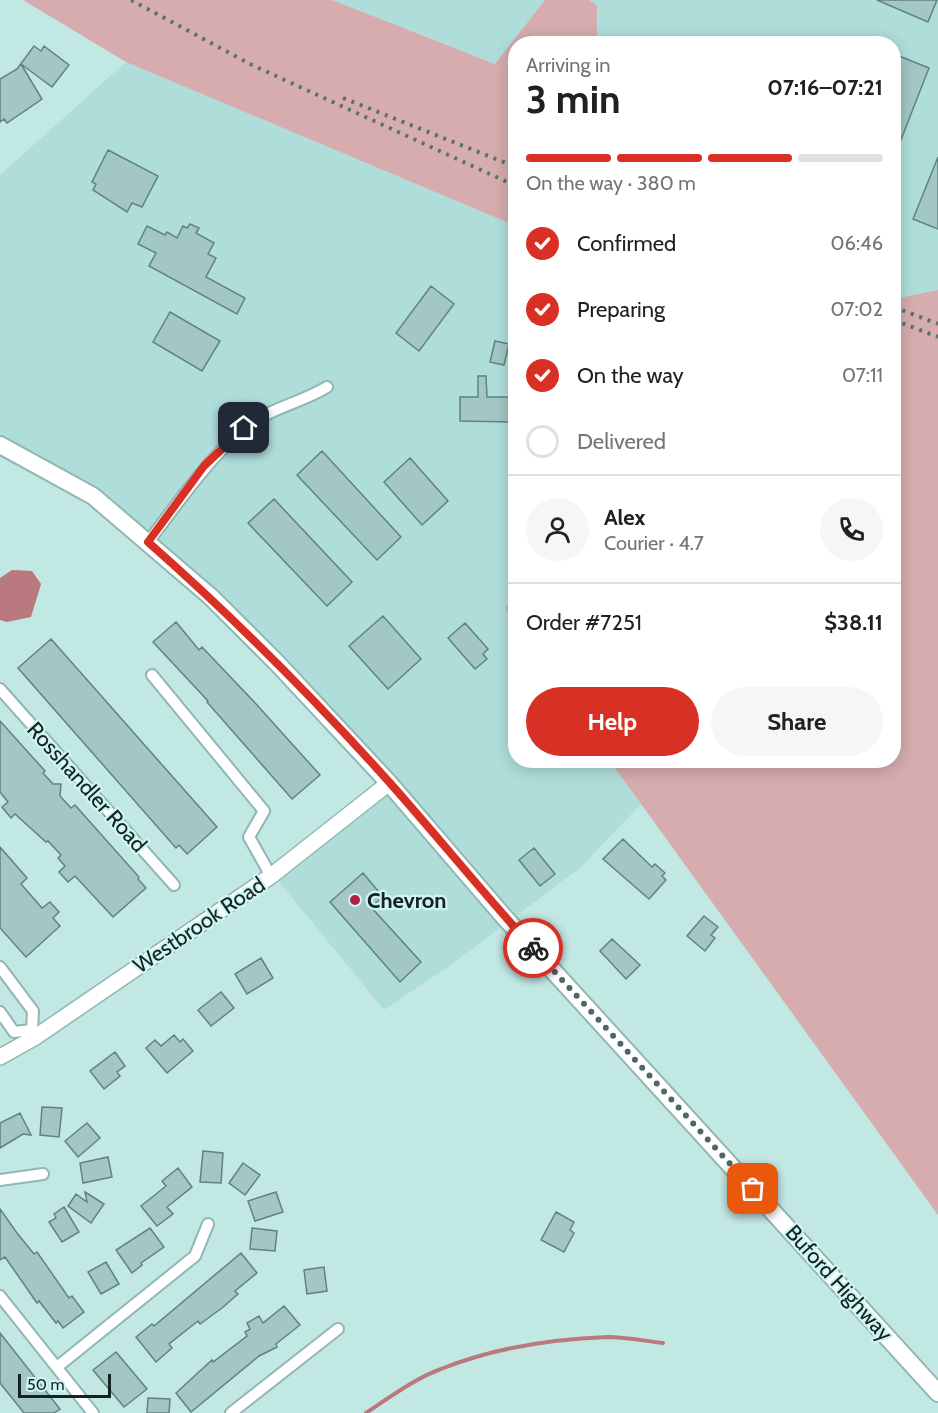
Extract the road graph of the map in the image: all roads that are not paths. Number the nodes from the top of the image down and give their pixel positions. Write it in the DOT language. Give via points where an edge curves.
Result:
graph roads {
  1 [pos="327,387"];
  2 [pos="0,445"];
  3 [pos="148,542"];
  4 [pos="152,675"];
  5 [pos="0,689"];
  6 [pos="389,783"];
  7 [pos="271,876"];
  8 [pos="174,885"];
  9 [pos="0,967"];
  10 [pos="0,1012"];
  11 [pos="33,1034"];
  12 [pos="0,1057"];
  13 [pos="43,1174"];
  14 [pos="0,1180"];
  15 [pos="208,1224"];
  16 [pos="0,1296"];
  17 [pos="338,1329"];
  18 [pos="57,1367"];
  19 [pos="938,1394"];
  20 [pos="93,1413"];
  21 [pos="231,1413"];
  1 -- 3 [label="street" via="244,428 204,466"];
  2 -- 3 [label="main road, Buford Highway" via="93,496"];
  3 -- 6 [label="main road, Buford Highway" via="211,597"];
  4 -- 7 [label="street" via="264,811 249,837"];
  5 -- 8 [label="street, Rosshandler Road"];
  6 -- 7 [label="street, Westbrook Road"];
  6 -- 19 [label="main road, Buford Highway" via="505,918"];
  7 -- 11 [label="street, Westbrook Road"];
  9 -- 11 [label="street" via="33,1011"];
  10 -- 11 [label="street" via="14,1032"];
  11 -- 12 [label="street, Westbrook Road"];
  13 -- 14 [label="street"];
  15 -- 18 [label="street" via="195,1256"];
  16 -- 18 [label="street"];
  17 -- 21 [label="street"];
  18 -- 20 [label="street"];
}
